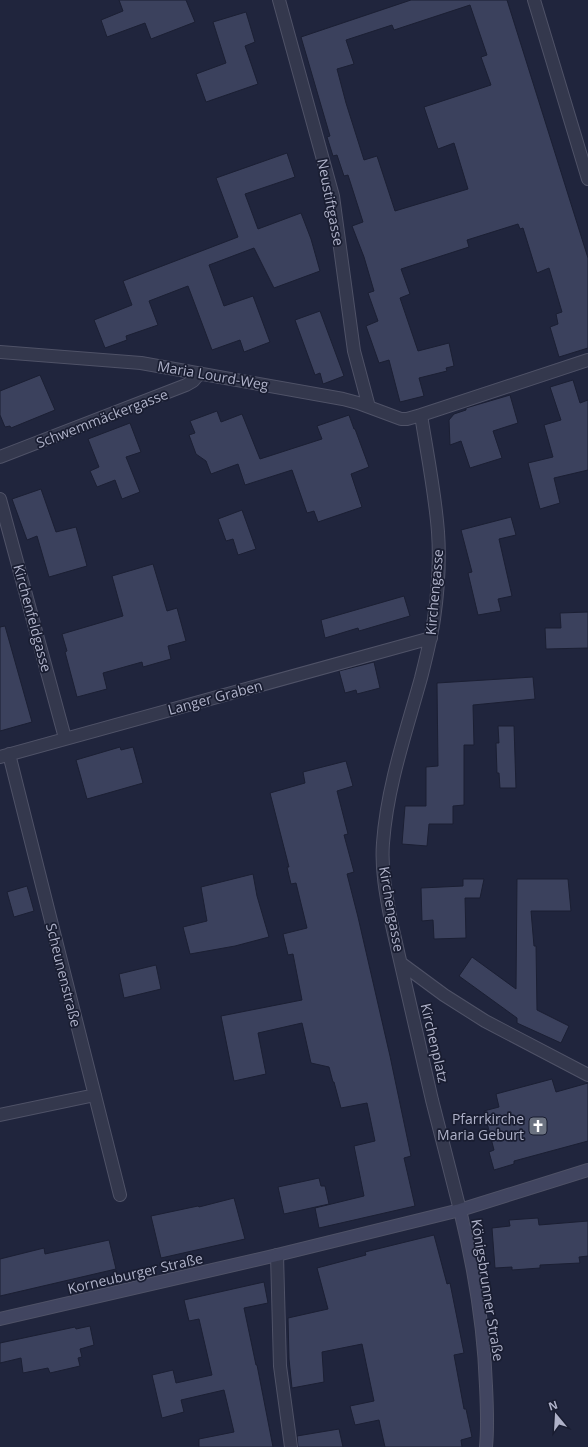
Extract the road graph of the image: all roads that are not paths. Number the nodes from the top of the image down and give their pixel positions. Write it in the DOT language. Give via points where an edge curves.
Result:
graph roads {
  1 [pos="279,0"];
  2 [pos="534,0"];
  3 [pos="588,179"];
  4 [pos="0,352"];
  5 [pos="588,360"];
  6 [pos="200,373"];
  7 [pos="369,407"];
  8 [pos="421,415"];
  9 [pos="0,457"];
  10 [pos="0,499"];
  11 [pos="431,638"];
  12 [pos="65,738"];
  13 [pos="5,755"];
  14 [pos="402,964"];
  15 [pos="588,1076"];
  16 [pos="94,1095"];
  17 [pos="0,1115"];
  18 [pos="588,1170"];
  19 [pos="120,1195"];
  20 [pos="460,1210"];
  21 [pos="277,1255"];
  22 [pos="0,1319"];
  23 [pos="291,1447"];
  24 [pos="486,1447"];
  1 -- 7 [label="street, Neustiftgasse" via="333,196 354,351"];
  2 -- 3 [label="street"];
  4 -- 6 [label="street, Maria Lourd-Weg" via="118,360"];
  5 -- 8 [label="street"];
  6 -- 7 [label="street, Maria Lourd-Weg" via="327,396"];
  6 -- 9 [label="street, Schwemmäckergasse" via="186,385"];
  7 -- 8 [label="street, Maria Lourd-Weg" via="401,419"];
  8 -- 11 [label="street, Kirchengasse" via="438,531 439,560"];
  10 -- 12 [label="street, Kirchenfeldgasse"];
  11 -- 12 [label="street, Langer Graben"];
  11 -- 14 [label="street, Kirchengasse" via="396,768 383,844 382,866 386,893"];
  12 -- 13 [label="street, Langer Graben"];
  13 -- 16 [label="street, Scheunenstraße"];
  14 -- 15 [label="street, Kirchenplatz" via="480,1018"];
  14 -- 20 [label="street, Kirchenplatz" via="432,1100"];
  16 -- 17 [label="street"];
  16 -- 19 [label="street, Scheunenstraße"];
  18 -- 20 [label="street"];
  20 -- 21 [label="street, Korneuburger Straße"];
  20 -- 24 [label="street, Königsbrunner Straße" via="484,1344"];
  21 -- 22 [label="street, Korneuburger Straße"];
  21 -- 23 [label="street" via="280,1366"];
}
